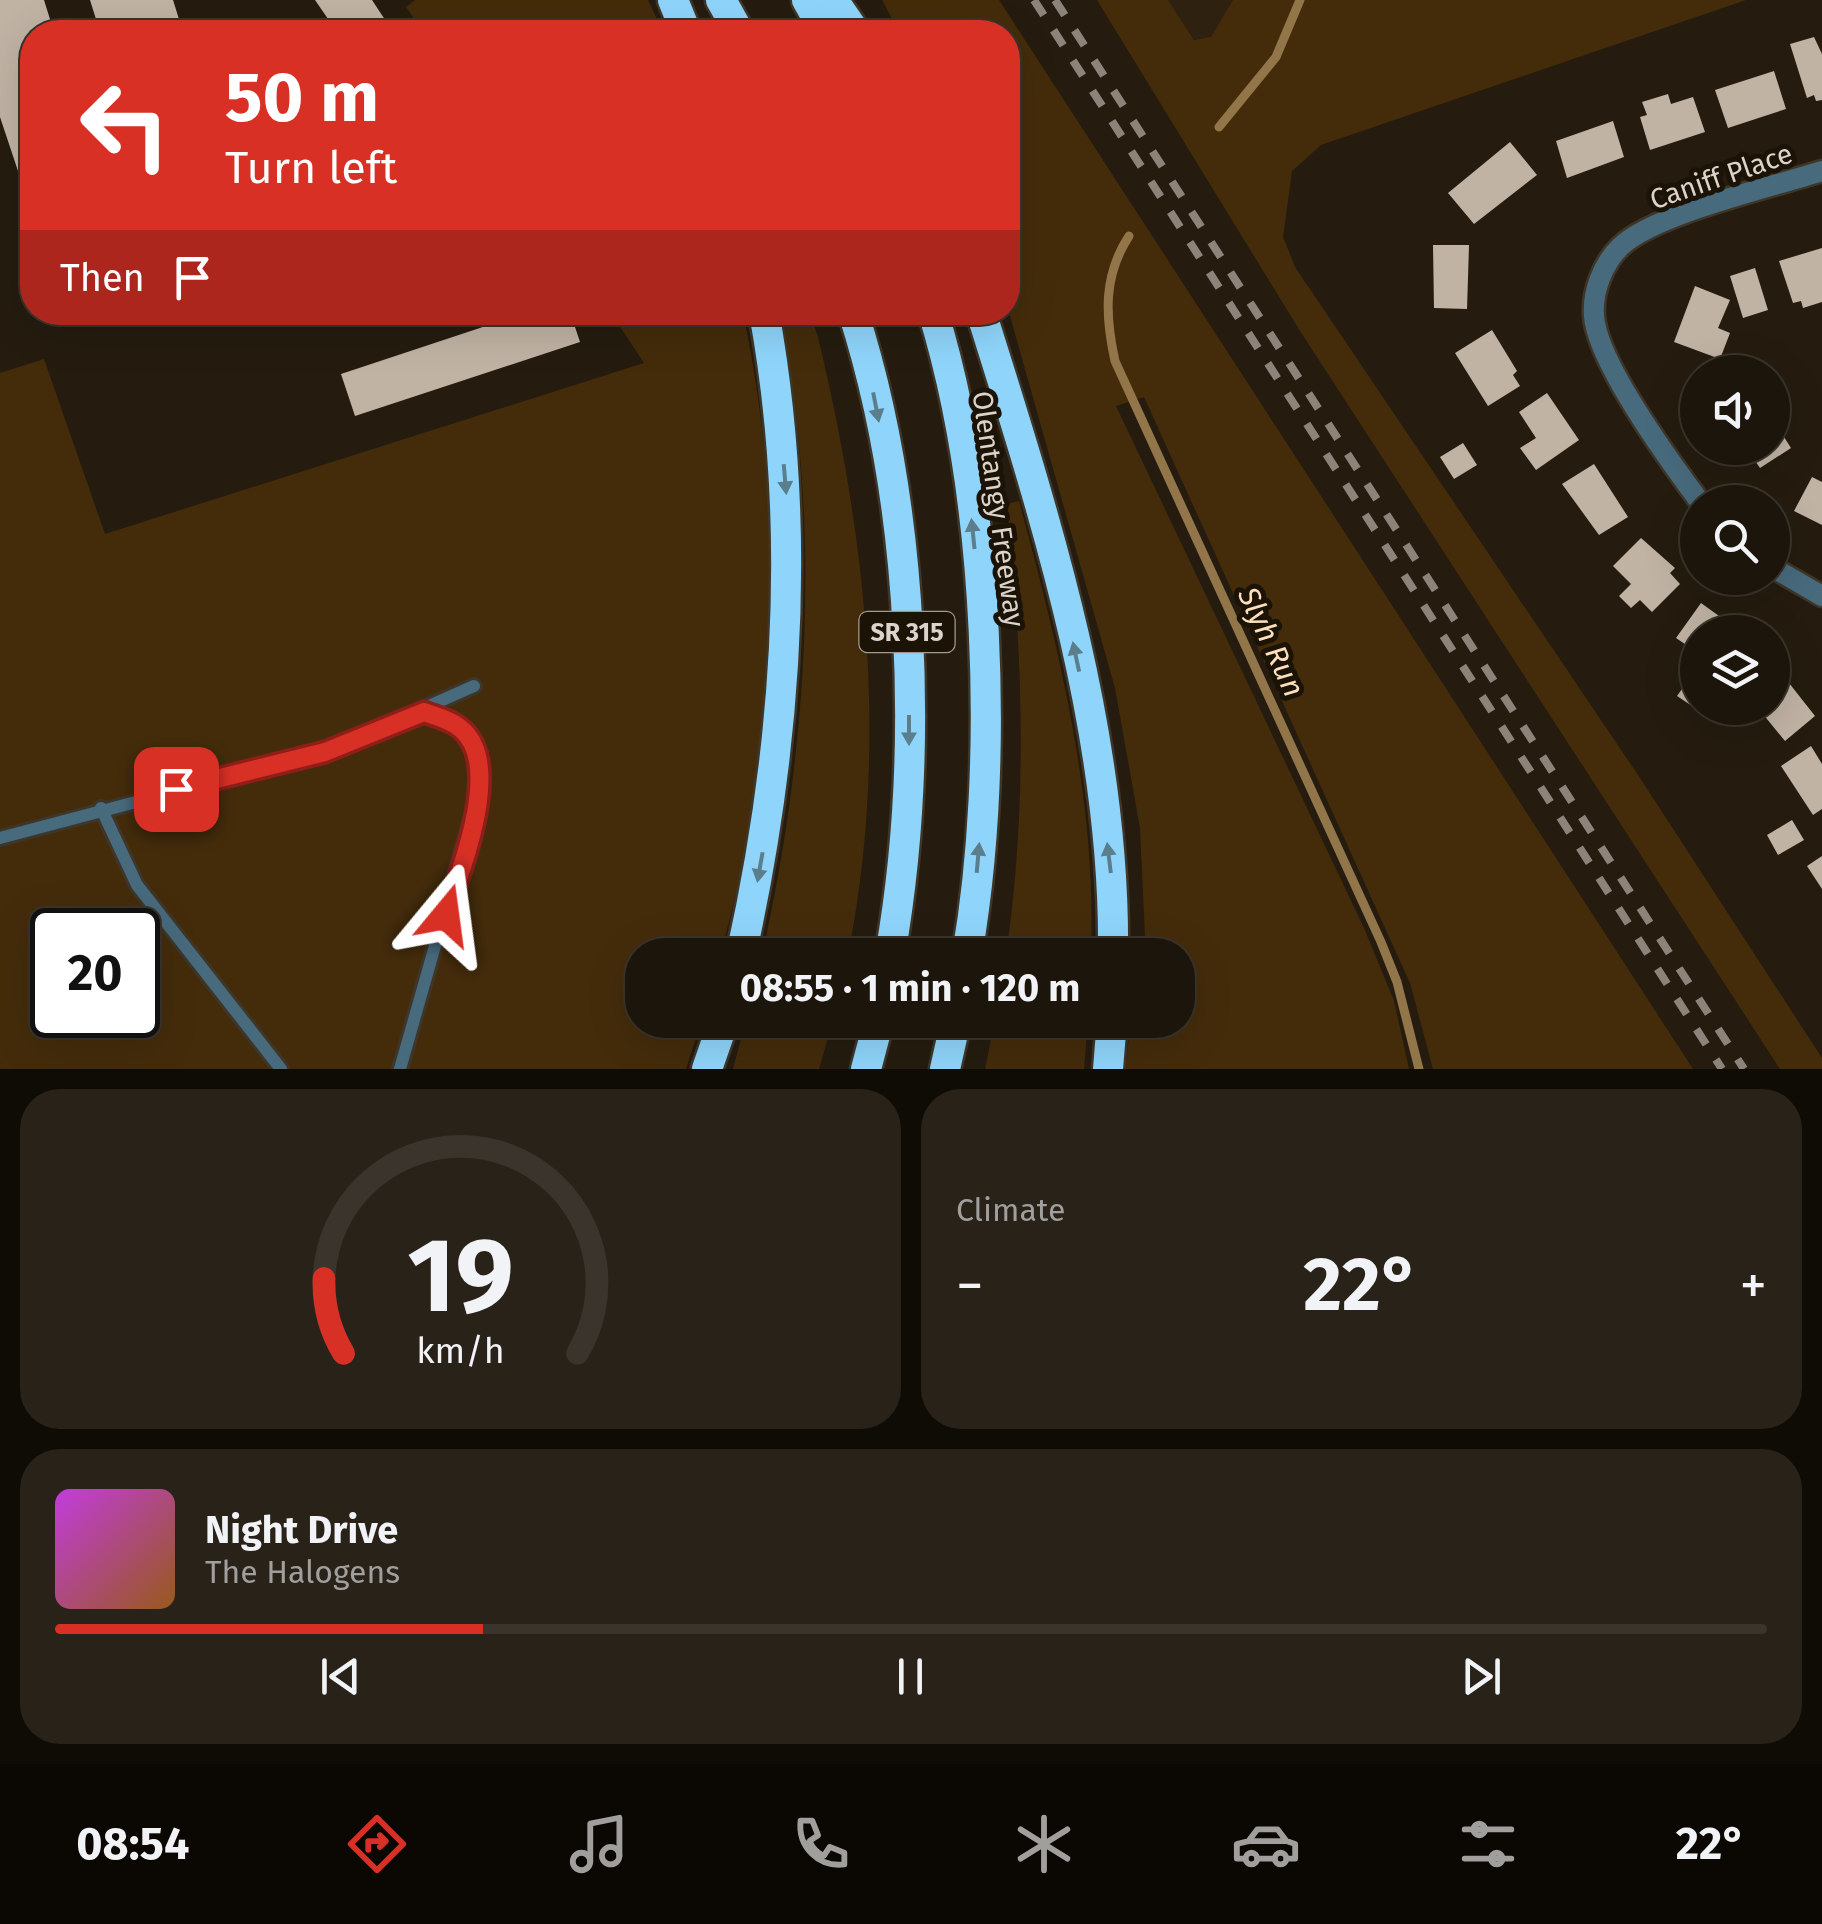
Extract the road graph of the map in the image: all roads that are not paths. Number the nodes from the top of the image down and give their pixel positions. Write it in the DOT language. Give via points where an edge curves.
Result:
graph roads {
  1 [pos="1822,171"];
  2 [pos="766,325"];
  3 [pos="857,325"];
  4 [pos="936,325"];
  5 [pos="985,325"];
  6 [pos="1687,485"];
  7 [pos="1790,577"];
  8 [pos="1822,596"];
  9 [pos="474,686"];
  10 [pos="424,712"];
  11 [pos="102,808"];
  12 [pos="0,838"];
  13 [pos="745,938"];
  14 [pos="892,938"];
  15 [pos="969,938"];
  16 [pos="1113,938"];
  17 [pos="718,1038"];
  18 [pos="874,1038"];
  19 [pos="952,1038"];
  20 [pos="1111,1038"];
  21 [pos="281,1069"];
  22 [pos="400,1069"];
  23 [pos="707,1069"];
  24 [pos="866,1069"];
  25 [pos="945,1069"];
  26 [pos="1108,1069"];
  1 -- 6 [label="street, Caniff Place" via="1652,227 1620,247 1598,278 1594,316 1606,354"];
  2 -- 13 [label="highway, one-way" via="786,490 787,604 775,778"];
  3 -- 14 [label="highway, SR 315, one-way" via="893,494 909,650 909,782"];
  15 -- 4 [label="highway, Olentangy Freeway / SR 315, one-way" via="984,785 984,645 968,483"];
  16 -- 5 [label="highway, one-way" via="1092,732 1052,548"];
  7 -- 8 [label="street"];
  9 -- 10 [label="lane"];
  10 -- 11 [label="lane" via="325,752"];
  10 -- 22 [label="lane" via="461,728 479,754 481,784"];
  11 -- 12 [label="lane"];
  11 -- 21 [label="lane" via="137,886"];
  17 -- 23 [label="highway"];
  18 -- 24 [label="highway"];
  19 -- 25 [label="highway"];
  20 -- 26 [label="highway"];
}
